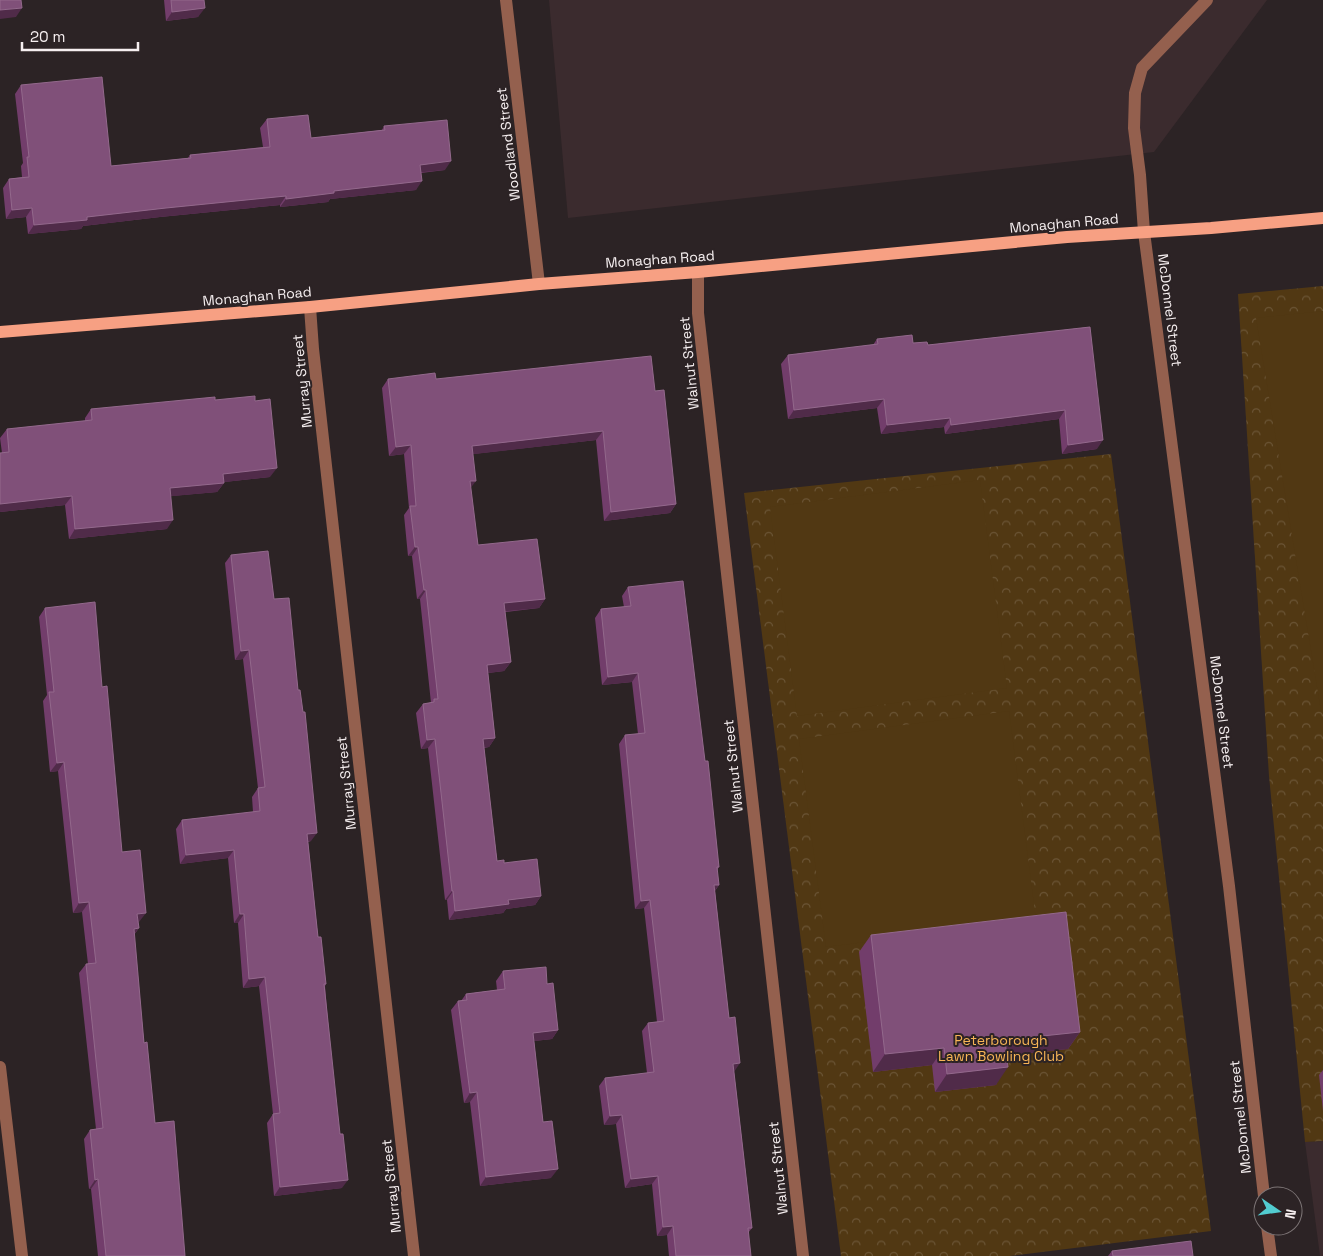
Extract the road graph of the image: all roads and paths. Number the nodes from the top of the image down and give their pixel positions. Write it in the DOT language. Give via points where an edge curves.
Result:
graph roads {
  1 [pos="506,0"];
  2 [pos="1207,0"];
  3 [pos="1323,218"];
  4 [pos="1144,232"];
  5 [pos="698,272"];
  6 [pos="539,284"];
  7 [pos="310,307"];
  8 [pos="0,332"];
  9 [pos="0,1067"];
  10 [pos="1263,1186"];
  11 [pos="1268,1236"];
  12 [pos="22,1256"];
  13 [pos="414,1256"];
  14 [pos="803,1256"];
  15 [pos="1271,1256"];
  1 -- 6 [label="street, Woodland Street"];
  2 -- 4 [label="street, McDonnel Street" via="1142,68 1135,93 1134,128"];
  3 -- 4 [label="main road, Monaghan Road"];
  4 -- 5 [label="main road, Monaghan Road"];
  4 -- 10 [label="street, McDonnel Street" via="1230,886"];
  5 -- 6 [label="main road, Monaghan Road"];
  5 -- 14 [label="street, Walnut Street" via="698,313"];
  6 -- 7 [label="main road, Monaghan Road"];
  7 -- 8 [label="main road, Monaghan Road"];
  7 -- 13 [label="street, Murray Street"];
  9 -- 12 [label="street"];
  11 -- 15 [label="street"];
}
